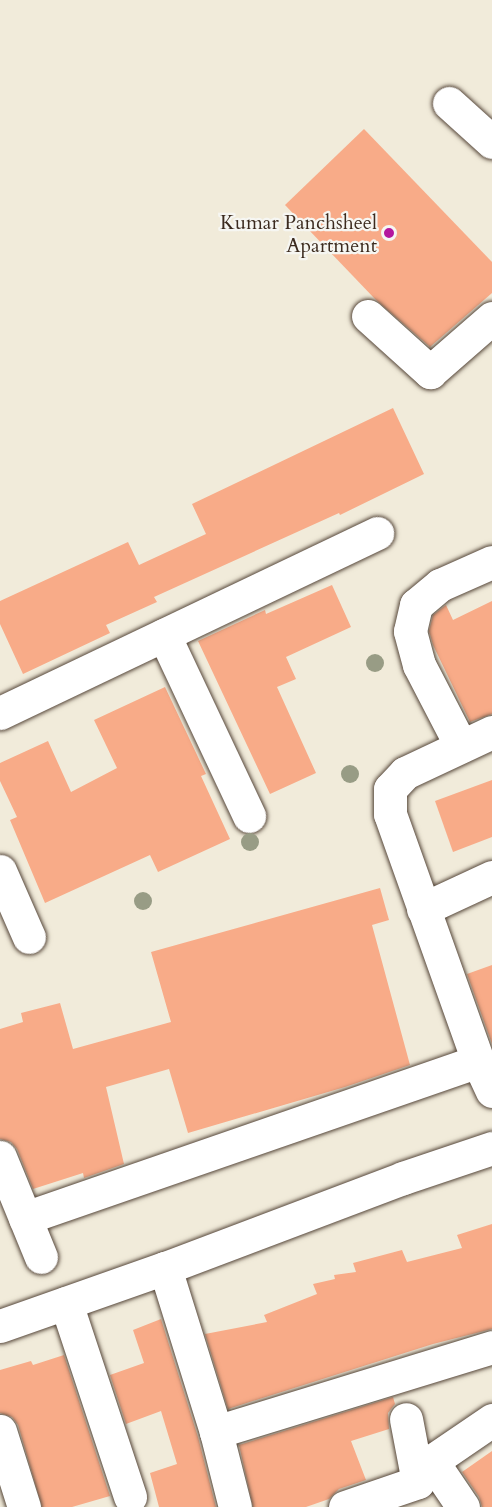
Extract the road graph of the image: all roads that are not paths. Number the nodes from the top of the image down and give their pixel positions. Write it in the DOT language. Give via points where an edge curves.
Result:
graph roads {
  1 [pos="449,103"];
  2 [pos="492,142"];
  3 [pos="368,316"];
  4 [pos="492,318"];
  5 [pos="377,533"];
  6 [pos="492,562"];
  7 [pos="164,635"];
  8 [pos="0,713"];
  9 [pos="492,732"];
  10 [pos="461,746"];
  11 [pos="249,816"];
  12 [pos="0,871"];
  13 [pos="492,877"];
  14 [pos="423,909"];
  15 [pos="29,938"];
  16 [pos="478,1061"];
  17 [pos="492,1091"];
  18 [pos="492,1148"];
  19 [pos="1,1163"];
  20 [pos="25,1218"];
  21 [pos="41,1257"];
  22 [pos="165,1268"];
  23 [pos="66,1303"];
  24 [pos="0,1326"];
  25 [pos="492,1347"];
  26 [pos="406,1419"];
  27 [pos="492,1420"];
  28 [pos="0,1431"];
  29 [pos="216,1432"];
  30 [pos="130,1497"];
  31 [pos="24,1507"];
  32 [pos="235,1507"];
  33 [pos="345,1507"];
  34 [pos="463,1507"];
  1 -- 2 [label="street"];
  3 -- 4 [label="street" via="430,372"];
  5 -- 7 [label="street"];
  6 -- 10 [label="street" via="440,585 416,605 410,631 419,665"];
  7 -- 8 [label="street"];
  7 -- 11 [label="street"];
  9 -- 10 [label="street"];
  10 -- 14 [label="street" via="405,773 390,789 390,814"];
  12 -- 15 [label="street"];
  13 -- 14 [label="street"];
  14 -- 16 [label="street"];
  16 -- 17 [label="street"];
  16 -- 20 [label="street"];
  18 -- 22 [label="street"];
  19 -- 20 [label="street"];
  20 -- 21 [label="street"];
  22 -- 23 [label="street"];
  22 -- 29 [label="street"];
  23 -- 24 [label="street"];
  23 -- 30 [label="street"];
  25 -- 29 [label="street"];
  26 -- 33 [label="street" via="418,1482"];
  27 -- 34 [label="street" via="432,1461"];
  28 -- 31 [label="street"];
  29 -- 32 [label="street"];
}
